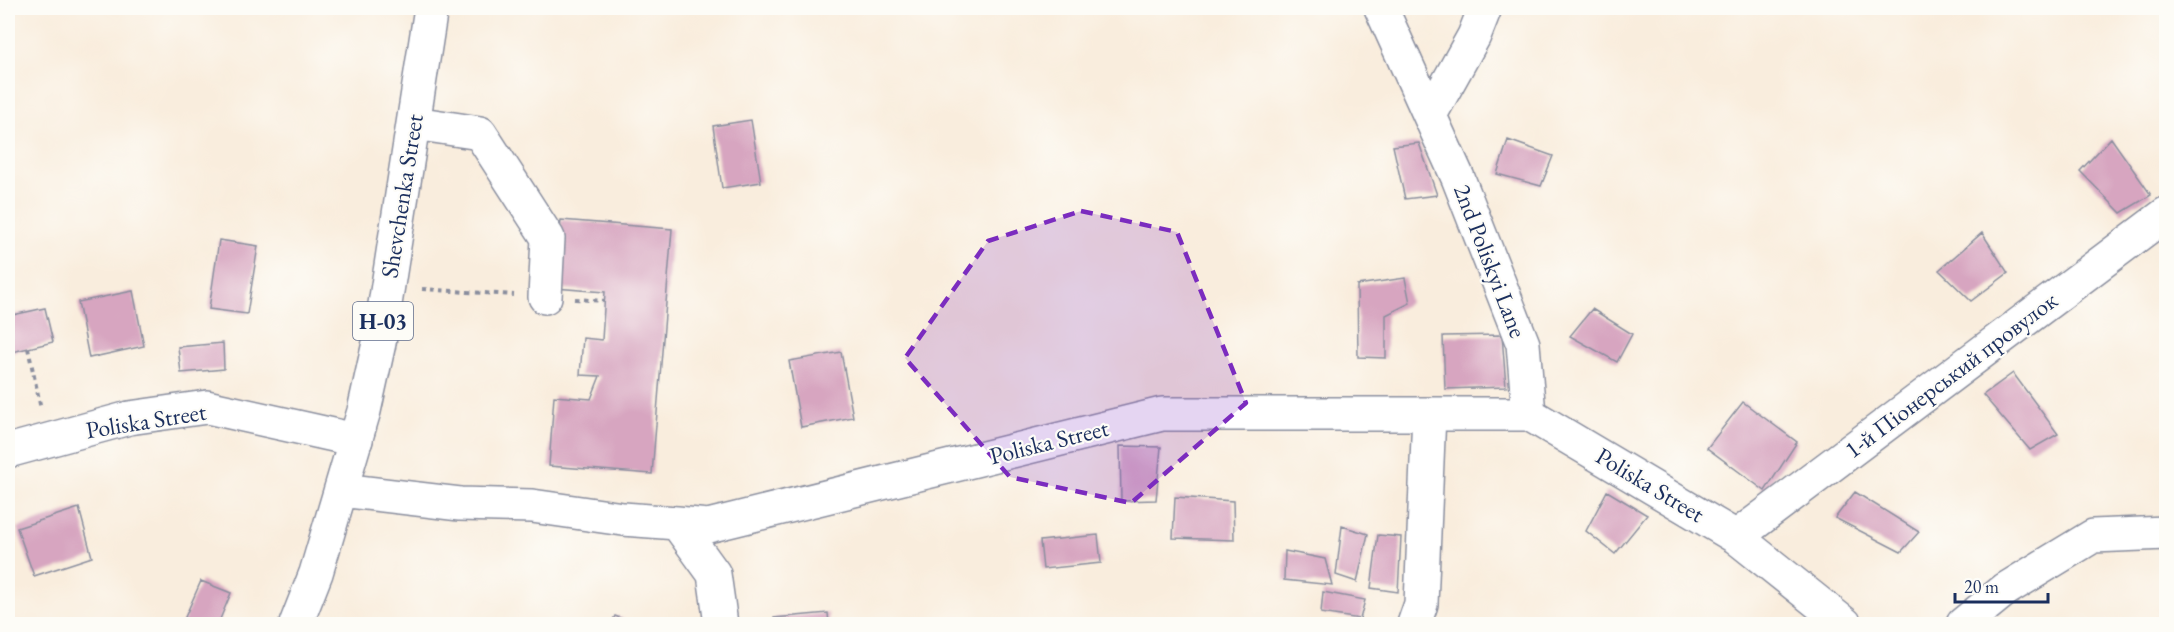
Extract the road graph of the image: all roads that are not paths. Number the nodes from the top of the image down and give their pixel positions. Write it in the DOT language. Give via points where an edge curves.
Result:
graph roads {
  1 [pos="431,8"];
  2 [pos="1381,8"];
  3 [pos="1485,8"];
  4 [pos="1430,115"];
  5 [pos="414,123"];
  6 [pos="2166,214"];
  7 [pos="545,297"];
  8 [pos="1429,414"];
  9 [pos="1529,414"];
  10 [pos="356,441"];
  11 [pos="8,451"];
  12 [pos="341,490"];
  13 [pos="677,523"];
  14 [pos="2166,533"];
  15 [pos="1736,537"];
  16 [pos="296,624"];
  17 [pos="721,624"];
  18 [pos="1414,624"];
  19 [pos="1845,624"];
  20 [pos="1963,624"];
  1 -- 5 [label="street, Shevchenka Street / Н-03"];
  2 -- 4 [label="street, 2nd Poliskyi Lane"];
  3 -- 4 [label="street" via="1474,36"];
  4 -- 9 [label="street, 2nd Poliskyi Lane" via="1523,344"];
  5 -- 7 [label="street" via="480,133 548,238"];
  5 -- 10 [label="street, Shevchenka Street / Н-03" via="379,343"];
  6 -- 15 [label="street, 1-й Піонерський провулок"];
  8 -- 9 [label="street, Poliska Street"];
  8 -- 13 [label="street, Poliska Street" via="1162,414 708,526"];
  8 -- 18 [label="street" via="1420,604"];
  9 -- 15 [label="street, Poliska Street"];
  10 -- 11 [label="street, Poliska Street" via="207,406 129,418"];
  10 -- 12 [label="street, Shevchenka Street / Н-03"];
  12 -- 13 [label="street, Poliska Street"];
  12 -- 16 [label="street, Shevchenka Street / Н-03"];
  13 -- 17 [label="street" via="714,574"];
  14 -- 20 [label="street" via="2093,536 2006,589"];
  15 -- 19 [label="street, Poliska Street"];
}
